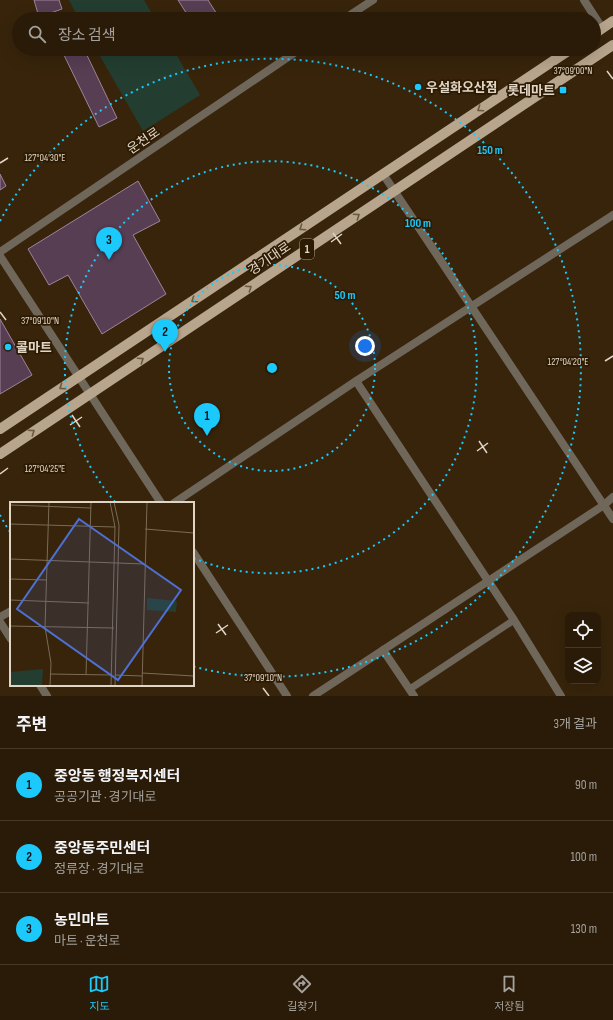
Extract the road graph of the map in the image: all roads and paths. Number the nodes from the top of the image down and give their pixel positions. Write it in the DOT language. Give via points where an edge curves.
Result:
graph roads {
  1 [pos="373,0"];
  2 [pos="584,0"];
  3 [pos="355,12"];
  4 [pos="589,12"];
  5 [pos="613,21"];
  6 [pos="601,29"];
  7 [pos="613,45"];
  8 [pos="601,53"];
  9 [pos="290,56"];
  10 [pos="560,56"];
  11 [pos="596,56"];
  12 [pos="383,174"];
  13 [pos="394,191"];
  14 [pos="613,215"];
  15 [pos="0,252"];
  16 [pos="0,256"];
  17 [pos="471,306"];
  18 [pos="78,376"];
  19 [pos="356,381"];
  20 [pos="90,394"];
  21 [pos="0,429"];
  22 [pos="0,454"];
  23 [pos="613,497"];
  24 [pos="160,502"];
  25 [pos="175,502"];
  26 [pos="604,505"];
  27 [pos="613,519"];
  28 [pos="194,554"];
  29 [pos="488,581"];
  30 [pos="10,612"];
  31 [pos="0,617"];
  32 [pos="514,620"];
  33 [pos="0,622"];
  34 [pos="10,637"];
  35 [pos="383,650"];
  36 [pos="41,686"];
  37 [pos="412,693"];
  38 [pos="47,696"];
  39 [pos="287,696"];
  40 [pos="313,696"];
  41 [pos="561,696"];
  1 -- 3 [label="street"];
  2 -- 4 [label="street"];
  5 -- 6 [label="main road"];
  7 -- 8 [label="main road, 경기대로 / 1"];
  9 -- 15 [label="street, 운천로"];
  10 -- 12 [label="main road, 경기대로 / 1, one-way"];
  11 -- 13 [label="main road, 경기대로 / 1"];
  12 -- 13 [label="street"];
  12 -- 18 [label="main road, 경기대로 / 1, one-way"];
  13 -- 17 [label="street"];
  20 -- 13 [label="main road, 경기대로 / 1, one-way"];
  14 -- 17 [label="street"];
  16 -- 18 [label="street"];
  17 -- 19 [label="street"];
  17 -- 26 [label="street"];
  18 -- 20 [label="street"];
  18 -- 21 [label="main road, 경기대로 / 1, one-way"];
  19 -- 25 [label="street"];
  19 -- 29 [label="street"];
  22 -- 20 [label="main road, 경기대로 / 1, one-way"];
  20 -- 24 [label="street"];
  23 -- 26 [label="street"];
  26 -- 27 [label="street"];
  26 -- 29 [label="street"];
  28 -- 39 [label="street"];
  29 -- 32 [label="street"];
  29 -- 35 [label="street"];
  30 -- 31 [label="street"];
  32 -- 37 [label="lane"];
  32 -- 41 [label="street"];
  33 -- 34 [label="street"];
  35 -- 37 [label="street"];
  35 -- 40 [label="street"];
  36 -- 38 [label="street"];
}
